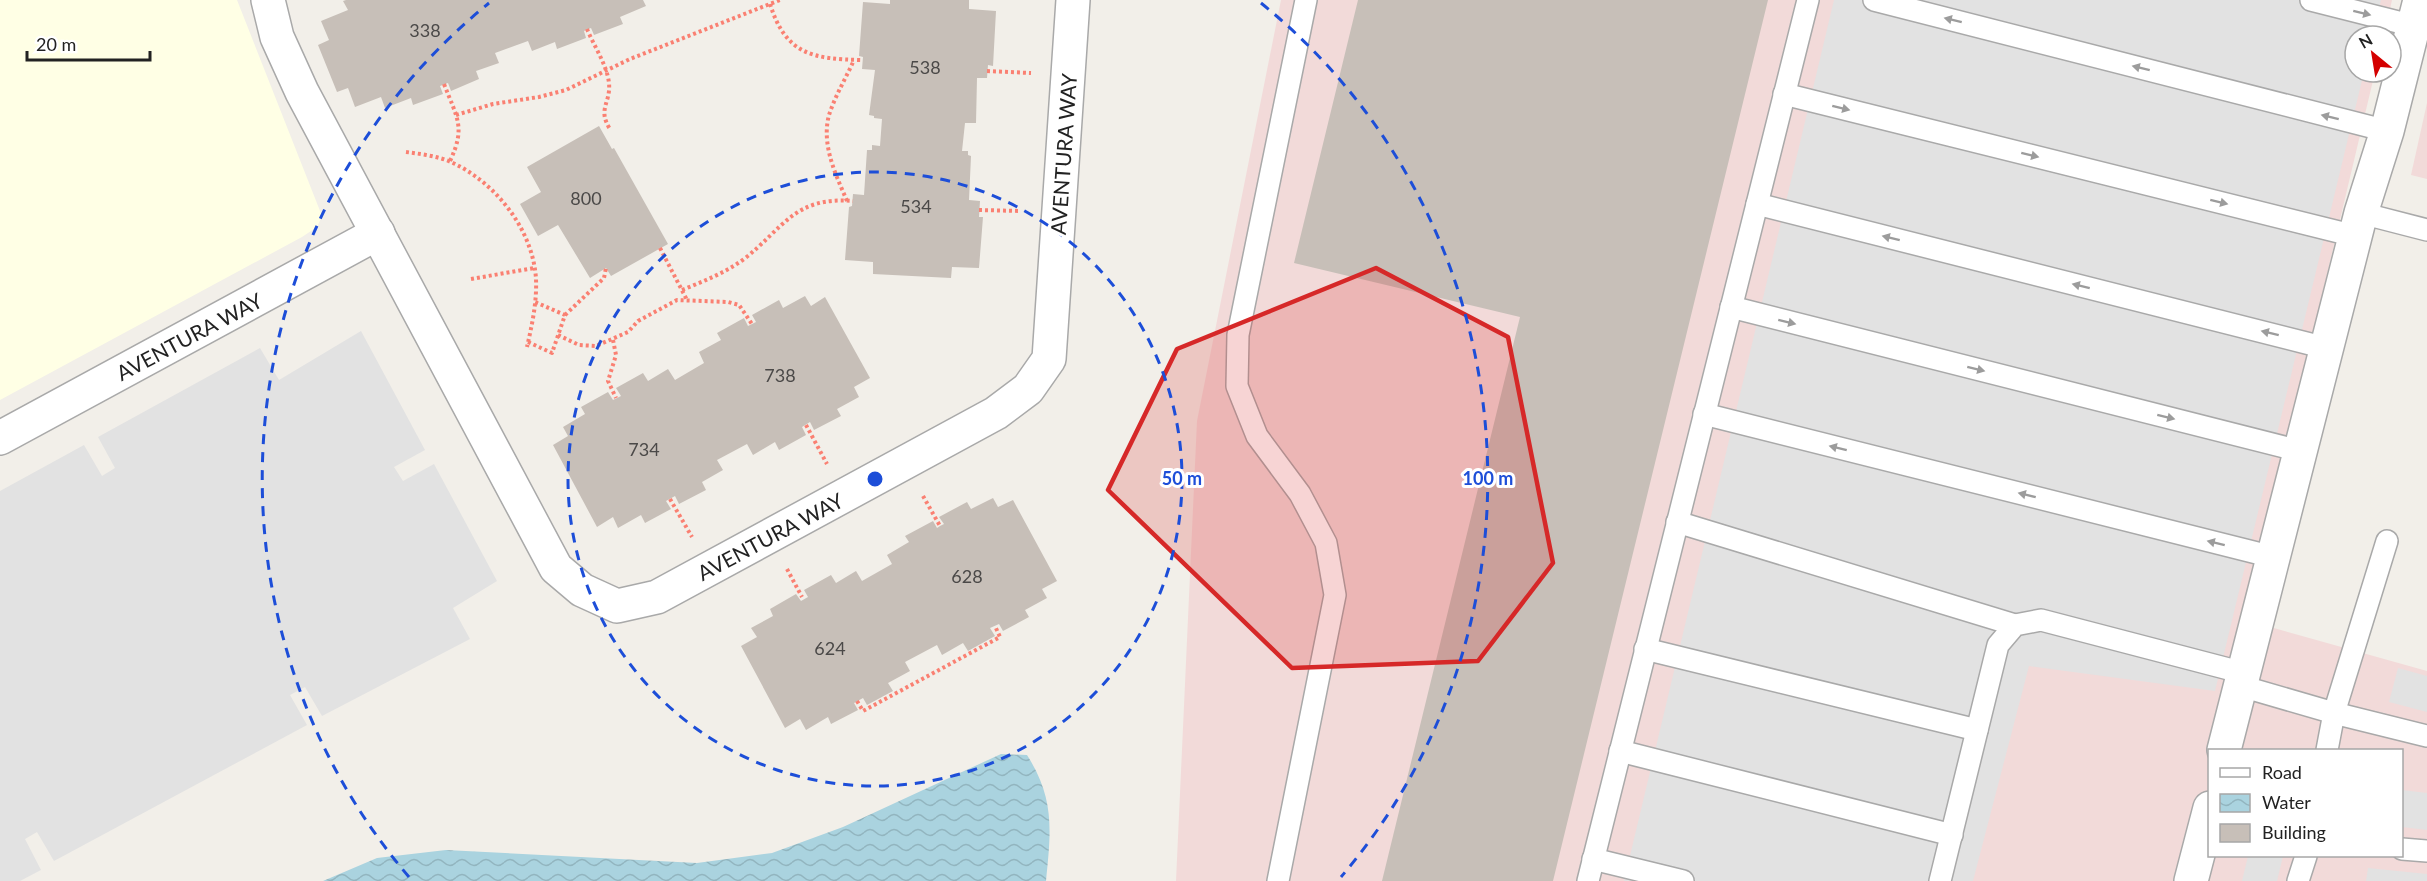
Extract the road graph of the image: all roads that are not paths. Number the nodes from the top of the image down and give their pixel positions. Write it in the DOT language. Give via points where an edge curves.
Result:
graph roads {
  1 [pos="268,0"];
  2 [pos="1074,0"];
  3 [pos="1306,0"];
  4 [pos="1808,0"];
  5 [pos="1874,0"];
  6 [pos="2311,0"];
  7 [pos="2417,13"];
  8 [pos="1784,94"];
  9 [pos="2387,131"];
  10 [pos="1757,204"];
  11 [pos="2358,225"];
  12 [pos="2427,230"];
  13 [pos="378,233"];
  14 [pos="1731,307"];
  15 [pos="2326,348"];
  16 [pos="1704,414"];
  17 [pos="0,438"];
  18 [pos="2300,451"];
  19 [pos="1677,522"];
  20 [pos="2387,541"];
  21 [pos="2273,557"];
  22 [pos="2015,625"];
  23 [pos="1646,649"];
  24 [pos="2242,679"];
  25 [pos="2334,713"];
  26 [pos="1977,730"];
  27 [pos="2427,736"];
  28 [pos="2224,749"];
  29 [pos="2327,749"];
  30 [pos="1620,751"];
  31 [pos="2208,816"];
  32 [pos="1952,835"];
  33 [pos="2403,849"];
  34 [pos="2427,851"];
  35 [pos="2305,857"];
  36 [pos="1593,859"];
  37 [pos="1278,881"];
  38 [pos="1588,881"];
  39 [pos="1683,881"];
  40 [pos="1940,881"];
  41 [pos="2191,881"];
  42 [pos="2298,881"];
  1 -- 13 [label="street, AVENTURA WAY" via="277,37 302,92"];
  2 -- 13 [label="street, AVENTURA WAY" via="1049,359 1028,389 996,413 657,597 617,606 582,590 556,568"];
  3 -- 37 [label="lane" via="1238,335 1237,386 1257,436 1300,494 1326,543 1335,595"];
  4 -- 8 [label="lane"];
  9 -- 5 [label="lane, one-way"];
  6 -- 7 [label="lane, one-way"];
  7 -- 9 [label="street"];
  8 -- 10 [label="lane"];
  8 -- 11 [label="lane, one-way"];
  9 -- 11 [label="street"];
  10 -- 14 [label="lane"];
  15 -- 10 [label="lane, one-way"];
  11 -- 12 [label="lane"];
  11 -- 15 [label="street"];
  13 -- 17 [label="street, AVENTURA WAY"];
  14 -- 16 [label="lane"];
  14 -- 18 [label="lane, one-way"];
  15 -- 18 [label="street"];
  16 -- 19 [label="lane"];
  21 -- 16 [label="lane, one-way"];
  18 -- 21 [label="street"];
  19 -- 22 [label="lane"];
  19 -- 23 [label="lane"];
  20 -- 25 [label="lane"];
  21 -- 24 [label="street"];
  22 -- 24 [label="lane" via="2041,620"];
  22 -- 26 [label="lane" via="1998,645"];
  23 -- 26 [label="lane"];
  23 -- 30 [label="lane"];
  24 -- 25 [label="lane"];
  24 -- 28 [label="street"];
  25 -- 27 [label="lane"];
  25 -- 29 [label="lane"];
  26 -- 32 [label="lane"];
  30 -- 32 [label="lane"];
  30 -- 36 [label="lane"];
  31 -- 41 [label="street"];
  32 -- 40 [label="lane"];
  33 -- 34 [label="lane"];
  35 -- 42 [label="lane"];
  36 -- 38 [label="lane"];
  36 -- 39 [label="lane"];
}
